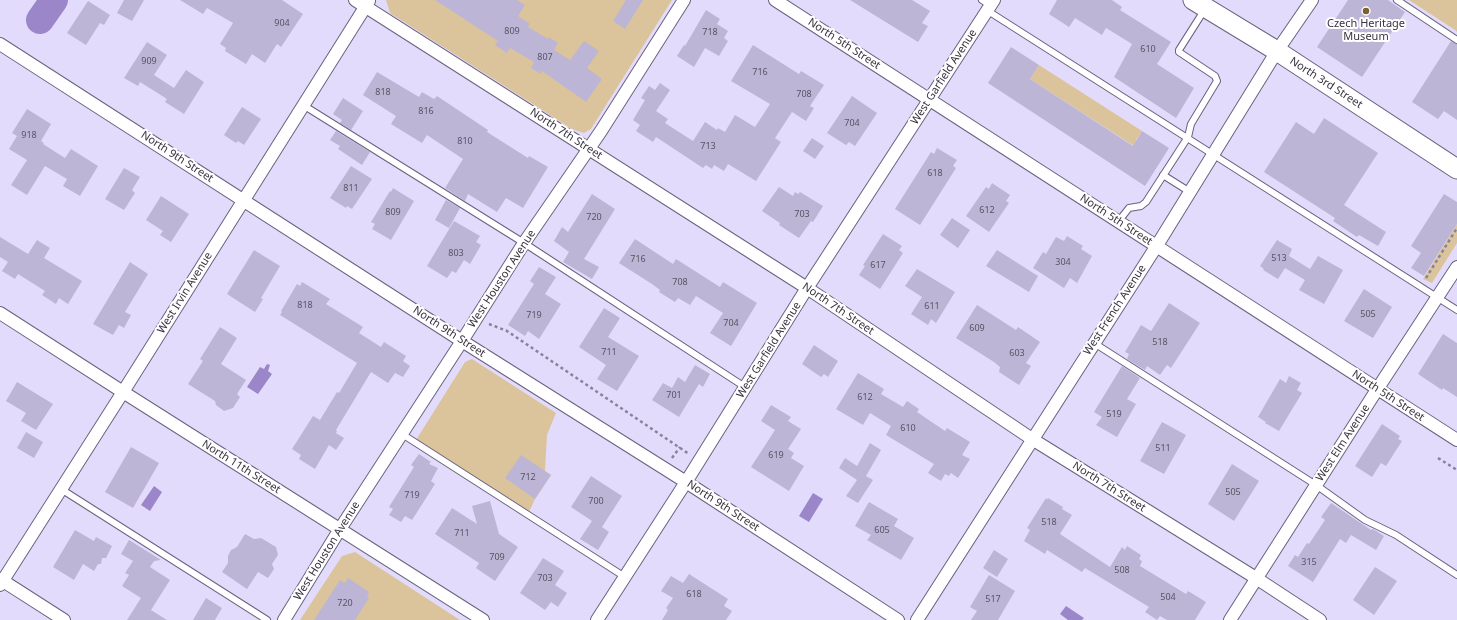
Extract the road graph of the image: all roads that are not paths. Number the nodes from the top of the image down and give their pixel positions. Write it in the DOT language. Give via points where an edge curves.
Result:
graph roads {
  1 [pos="684,0"];
  2 [pos="775,0"];
  3 [pos="1312,0"];
  4 [pos="1397,0"];
  5 [pos="363,2"];
  6 [pos="989,4"];
  7 [pos="1200,4"];
  8 [pos="1457,40"];
  9 [pos="0,44"];
  10 [pos="1277,51"];
  11 [pos="930,99"];
  12 [pos="303,105"];
  13 [pos="1188,138"];
  14 [pos="588,150"];
  15 [pos="1213,154"];
  16 [pos="1457,169"];
  17 [pos="1163,175"];
  18 [pos="1190,192"];
  19 [pos="243,200"];
  20 [pos="1118,222"];
  21 [pos="524,243"];
  22 [pos="1156,246"];
  23 [pos="1457,267"];
  24 [pos="807,288"];
  25 [pos="1437,297"];
  26 [pos="1457,310"];
  27 [pos="0,312"];
  28 [pos="462,341"];
  29 [pos="1094,343"];
  30 [pos="745,387"];
  31 [pos="1378,388"];
  32 [pos="123,392"];
  33 [pos="402,434"];
  34 [pos="1032,439"];
  35 [pos="1457,440"];
  36 [pos="686,482"];
  37 [pos="1316,485"];
  38 [pos="61,489"];
  39 [pos="340,529"];
  40 [pos="1457,575"];
  41 [pos="624,578"];
  42 [pos="1256,578"];
  43 [pos="1,581"];
  44 [pos="64,620"];
  45 [pos="267,620"];
  46 [pos="284,620"];
  47 [pos="483,620"];
  48 [pos="597,620"];
  49 [pos="898,620"];
  50 [pos="917,620"];
  51 [pos="1230,620"];
  52 [pos="1320,620"];
  1 -- 14 [label="street, West Houston Avenue"];
  2 -- 11 [label="street, North 5th Street"];
  3 -- 10 [label="street, West French Avenue"];
  4 -- 8 [label="lane"];
  5 -- 12 [label="street, West Irvin Avenue"];
  5 -- 14 [label="street, North 7th Street"];
  6 -- 11 [label="street, West Garfield Avenue"];
  6 -- 13 [label="lane"];
  7 -- 10 [label="main road, North 3rd Street"];
  7 -- 13 [label="lane" via="1179,52 1216,76 1217,81 1191,124"];
  9 -- 19 [label="street, North 9th Street"];
  10 -- 15 [label="street, West French Avenue"];
  10 -- 16 [label="main road, North 3rd Street"];
  11 -- 20 [label="street, North 5th Street"];
  11 -- 24 [label="street, West Garfield Avenue"];
  12 -- 19 [label="street, West Irvin Avenue"];
  12 -- 21 [label="lane"];
  13 -- 15 [label="lane"];
  13 -- 17 [label="lane"];
  14 -- 21 [label="street, West Houston Avenue"];
  14 -- 24 [label="street, North 7th Street"];
  15 -- 18 [label="street, West French Avenue"];
  15 -- 25 [label="lane"];
  17 -- 18 [label="lane"];
  17 -- 20 [label="lane" via="1146,202 1141,206 1129,208"];
  18 -- 22 [label="street, West French Avenue"];
  19 -- 28 [label="street, North 9th Street"];
  19 -- 32 [label="street, West Irvin Avenue"];
  20 -- 22 [label="street, North 5th Street"];
  21 -- 28 [label="street, West Houston Avenue"];
  21 -- 30 [label="lane"];
  22 -- 29 [label="street, West French Avenue"];
  22 -- 31 [label="street, North 5th Street"];
  23 -- 25 [label="street, West Elm Avenue"];
  24 -- 30 [label="street, West Garfield Avenue"];
  24 -- 34 [label="street, North 7th Street"];
  25 -- 26 [label="lane"];
  25 -- 31 [label="street, West Elm Avenue"];
  27 -- 32 [label="street, North 11th Street"];
  28 -- 33 [label="street, West Houston Avenue"];
  28 -- 36 [label="street, North 9th Street"];
  29 -- 34 [label="street, West French Avenue"];
  29 -- 37 [label="lane"];
  30 -- 36 [label="street, West Garfield Avenue"];
  31 -- 35 [label="street, North 5th Street"];
  31 -- 37 [label="street, West Elm Avenue"];
  32 -- 38 [label="street, West Irvin Avenue"];
  32 -- 39 [label="street, North 11th Street"];
  33 -- 39 [label="street, West Houston Avenue"];
  33 -- 41 [label="lane"];
  34 -- 42 [label="street, North 7th Street"];
  34 -- 50 [label="street, West French Avenue"];
  36 -- 41 [label="street, West Garfield Avenue"];
  36 -- 49 [label="street, North 9th Street"];
  37 -- 40 [label="lane" via="1365,520 1396,535"];
  37 -- 42 [label="street, West Elm Avenue"];
  38 -- 43 [label="street, West Irvin Avenue"];
  38 -- 45 [label="lane"];
  39 -- 46 [label="street, West Houston Avenue"];
  39 -- 47 [label="street, North 11th Street"];
  41 -- 48 [label="street, West Garfield Avenue"];
  42 -- 51 [label="street, West Elm Avenue"];
  42 -- 52 [label="street, North 7th Street"];
  43 -- 44 [label="street"];
}
